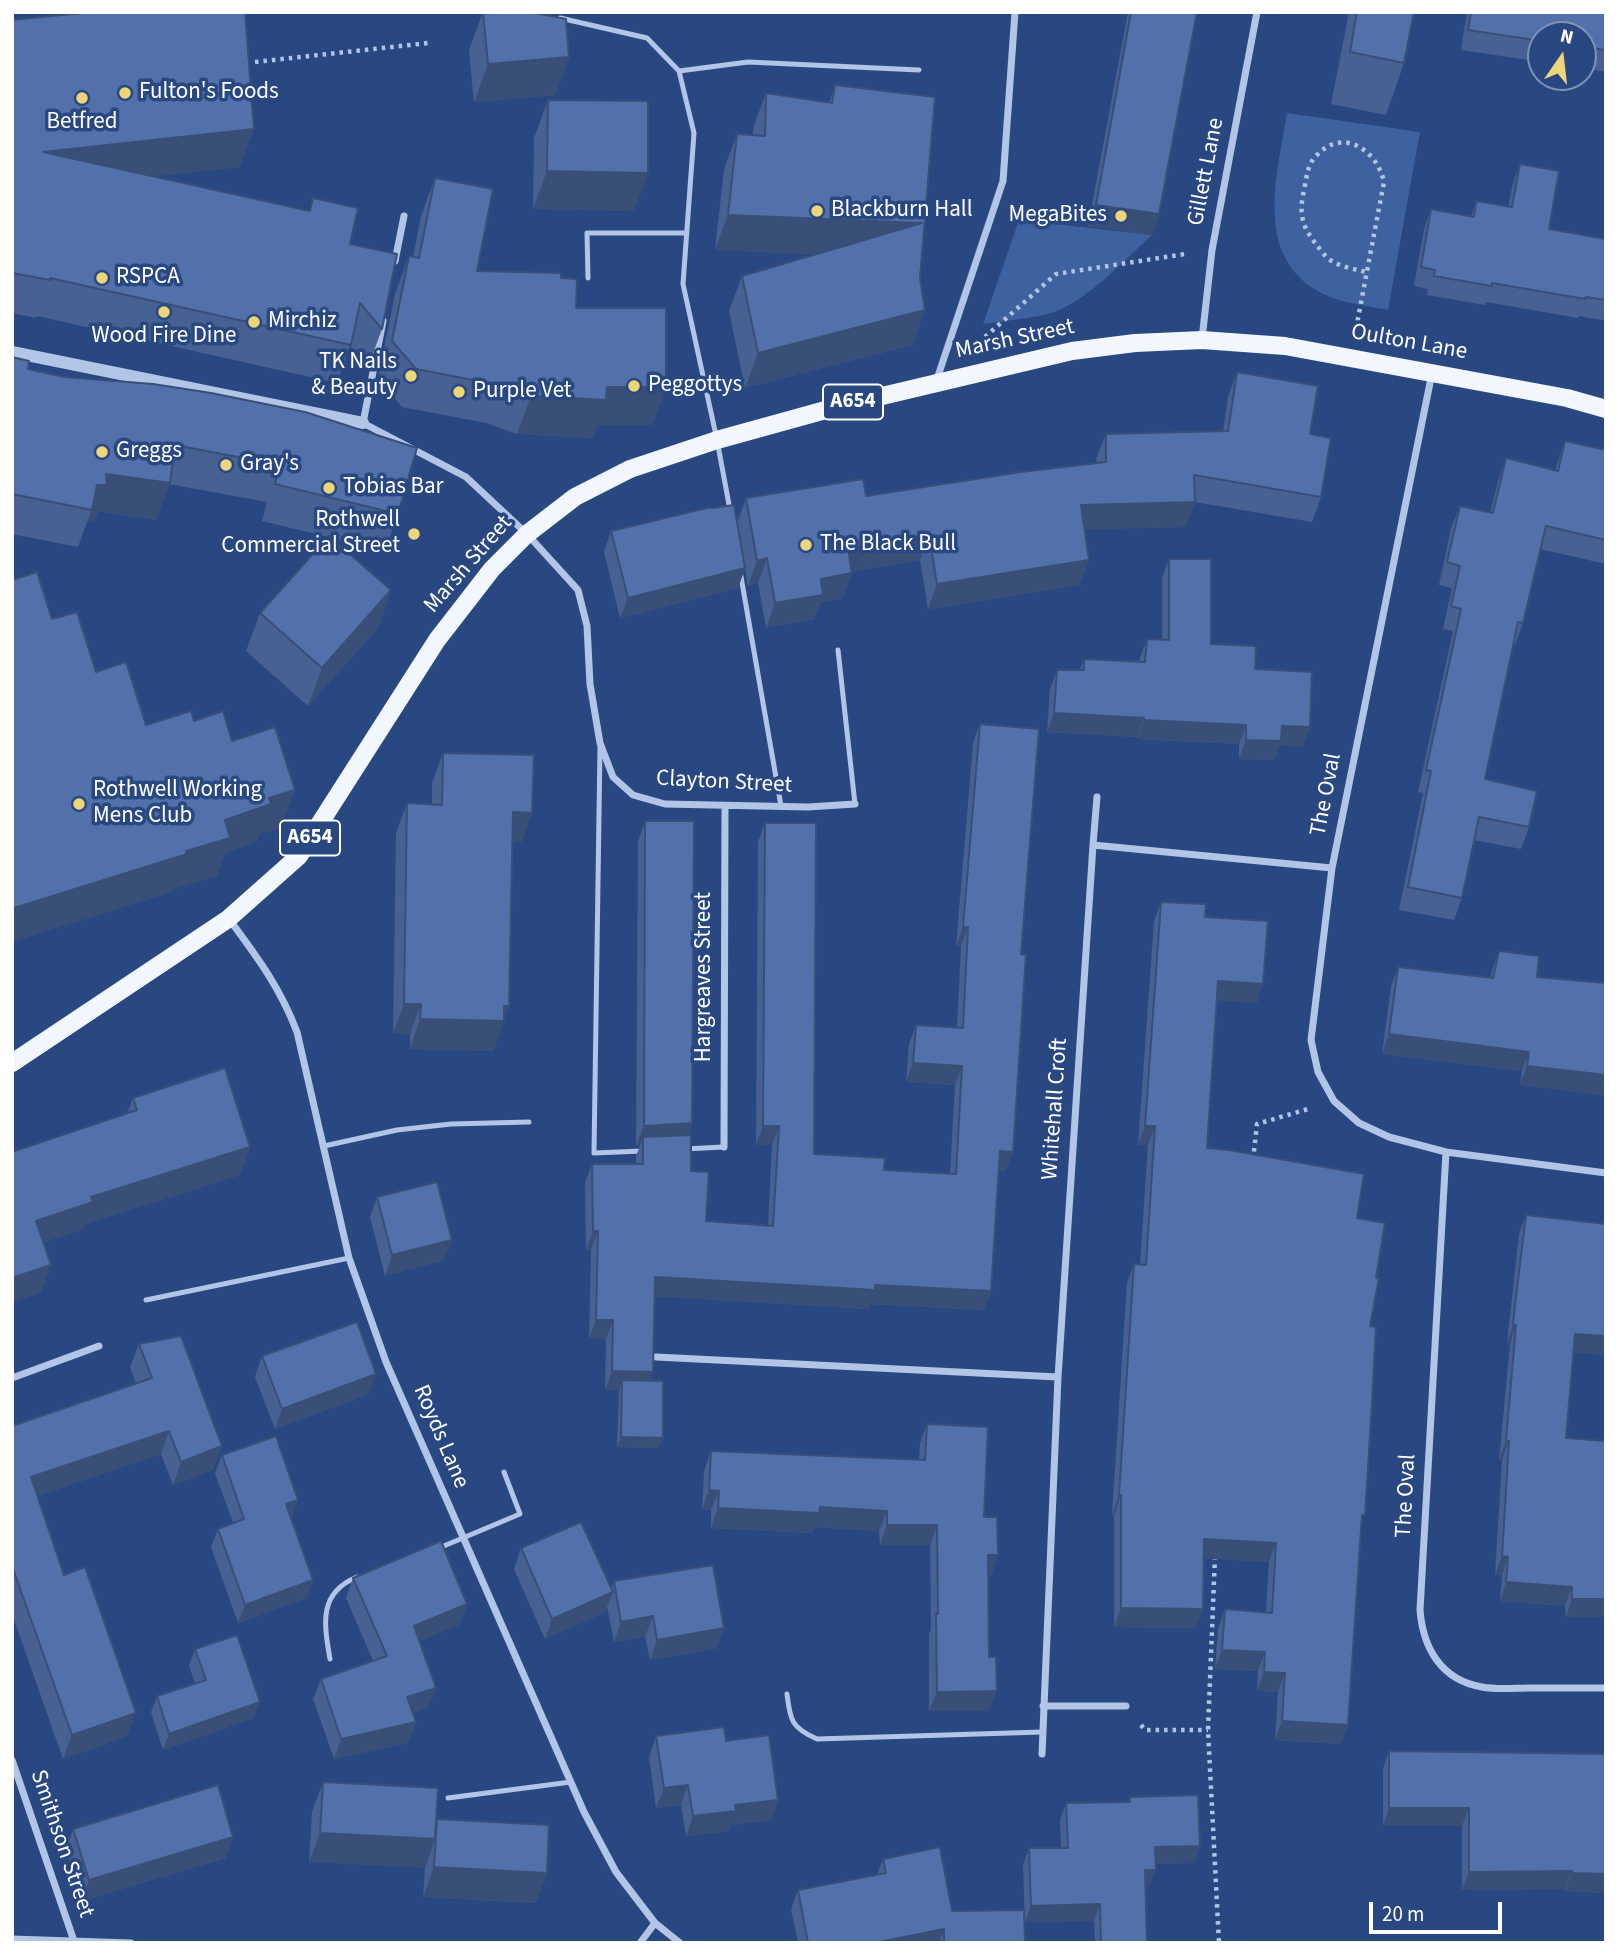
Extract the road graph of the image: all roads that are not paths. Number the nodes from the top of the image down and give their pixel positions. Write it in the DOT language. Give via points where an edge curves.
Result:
graph roads {
  1 [pos="1015,12"];
  2 [pos="1257,12"];
  3 [pos="554,18"];
  4 [pos="919,70"];
  5 [pos="679,71"];
  6 [pos="404,216"];
  7 [pos="687,233"];
  8 [pos="394,268"];
  9 [pos="588,278"];
  10 [pos="386,307"];
  11 [pos="1202,340"];
  12 [pos="12,352"];
  13 [pos="1433,372"];
  14 [pos="935,383"];
  15 [pos="1606,408"];
  16 [pos="363,423"];
  17 [pos="718,440"];
  18 [pos="732,522"];
  19 [pos="527,534"];
  20 [pos="739,562"];
  21 [pos="838,650"];
  22 [pos="600,744"];
  23 [pos="1097,797"];
  24 [pos="855,804"];
  25 [pos="726,806"];
  26 [pos="781,806"];
  27 [pos="1093,845"];
  28 [pos="1332,868"];
  29 [pos="228,919"];
  30 [pos="12,1063"];
  31 [pos="529,1122"];
  32 [pos="324,1146"];
  33 [pos="724,1147"];
  34 [pos="672,1150"];
  35 [pos="646,1151"];
  36 [pos="1446,1152"];
  37 [pos="1606,1173"];
  38 [pos="349,1258"];
  39 [pos="146,1300"];
  40 [pos="99,1346"];
  41 [pos="656,1357"];
  42 [pos="1058,1377"];
  43 [pos="12,1378"];
  44 [pos="504,1472"];
  45 [pos="464,1539"];
  46 [pos="427,1552"];
  47 [pos="366,1574"];
  48 [pos="330,1659"];
  49 [pos="1606,1688"];
  50 [pos="787,1694"];
  51 [pos="1044,1706"];
  52 [pos="1126,1706"];
  53 [pos="1042,1732"];
  54 [pos="1042,1754"];
  55 [pos="12,1760"];
  56 [pos="571,1782"];
  57 [pos="448,1798"];
  58 [pos="655,1923"];
  59 [pos="12,1939"];
  60 [pos="74,1941"];
  61 [pos="131,1943"];
  62 [pos="640,1943"];
  63 [pos="680,1943"];
  1 -- 14 [label="street" via="1003,181"];
  2 -- 11 [label="street, Gillett Lane" via="1212,250"];
  3 -- 5 [label="lane" via="647,38"];
  4 -- 5 [label="lane" via="748,62"];
  5 -- 7 [label="lane" via="695,133"];
  6 -- 8 [label="street"];
  7 -- 9 [label="lane" via="587,233"];
  7 -- 17 [label="lane" via="683,284"];
  10 -- 16 [label="street"];
  11 -- 13 [label="main road, Oulton Lane / A654" via="1285,346"];
  11 -- 14 [label="main road, Marsh Street / A654" via="1072,351"];
  12 -- 16 [label="street"];
  13 -- 15 [label="main road, Oulton Lane / A654"];
  13 -- 28 [label="street, The Oval"];
  14 -- 17 [label="main road, Marsh Street / A654"];
  16 -- 19 [label="street, Clayton Street" via="466,477"];
  17 -- 18 [label="lane"];
  17 -- 19 [label="main road, Marsh Street / A654" via="619,475 575,497"];
  19 -- 22 [label="street, Clayton Street" via="578,590 587,626"];
  19 -- 29 [label="main road, Marsh Street / A654" via="492,569 437,640 299,856"];
  20 -- 26 [label="lane"];
  21 -- 24 [label="lane"];
  22 -- 25 [label="street, Clayton Street" via="613,777 633,794 665,804"];
  22 -- 35 [label="lane" via="594,1153"];
  23 -- 27 [label="street, Whitehall Croft"];
  24 -- 26 [label="street, Clayton Street"];
  25 -- 26 [label="street, Clayton Street"];
  25 -- 33 [label="street, Hargreaves Street"];
  27 -- 28 [label="street"];
  27 -- 42 [label="street, Whitehall Croft"];
  28 -- 36 [label="street, The Oval" via="1311,1040 1318,1072 1334,1101 1359,1123 1389,1137"];
  29 -- 30 [label="main road, Marsh Street / A654"];
  29 -- 32 [label="street, Royds Lane" via="285,1001 298,1032"];
  31 -- 32 [label="lane" via="397,1130"];
  32 -- 38 [label="street, Royds Lane"];
  33 -- 34 [label="lane"];
  36 -- 37 [label="street, The Oval"];
  36 -- 49 [label="street, The Oval" via="1422,1632 1430,1651 1462,1681 1482,1687"];
  38 -- 39 [label="lane"];
  38 -- 45 [label="street, Royds Lane" via="386,1362"];
  40 -- 43 [label="street"];
  41 -- 42 [label="street"];
  42 -- 51 [label="street, Whitehall Croft"];
  44 -- 45 [label="lane" via="520,1514"];
  45 -- 46 [label="lane"];
  45 -- 56 [label="street, Royds Lane"];
  47 -- 48 [label="lane" via="342,1583 328,1603 324,1628"];
  50 -- 53 [label="lane" via="789,1716 799,1731 817,1739"];
  51 -- 52 [label="street"];
  51 -- 53 [label="street, Whitehall Croft"];
  53 -- 54 [label="street, Whitehall Croft"];
  55 -- 60 [label="street, Smithson Street"];
  56 -- 57 [label="lane"];
  56 -- 58 [label="street, Royds Lane" via="616,1872"];
  58 -- 62 [label="street"];
  58 -- 63 [label="street, Royds Lane"];
  59 -- 60 [label="street"];
  60 -- 61 [label="street"];
}
